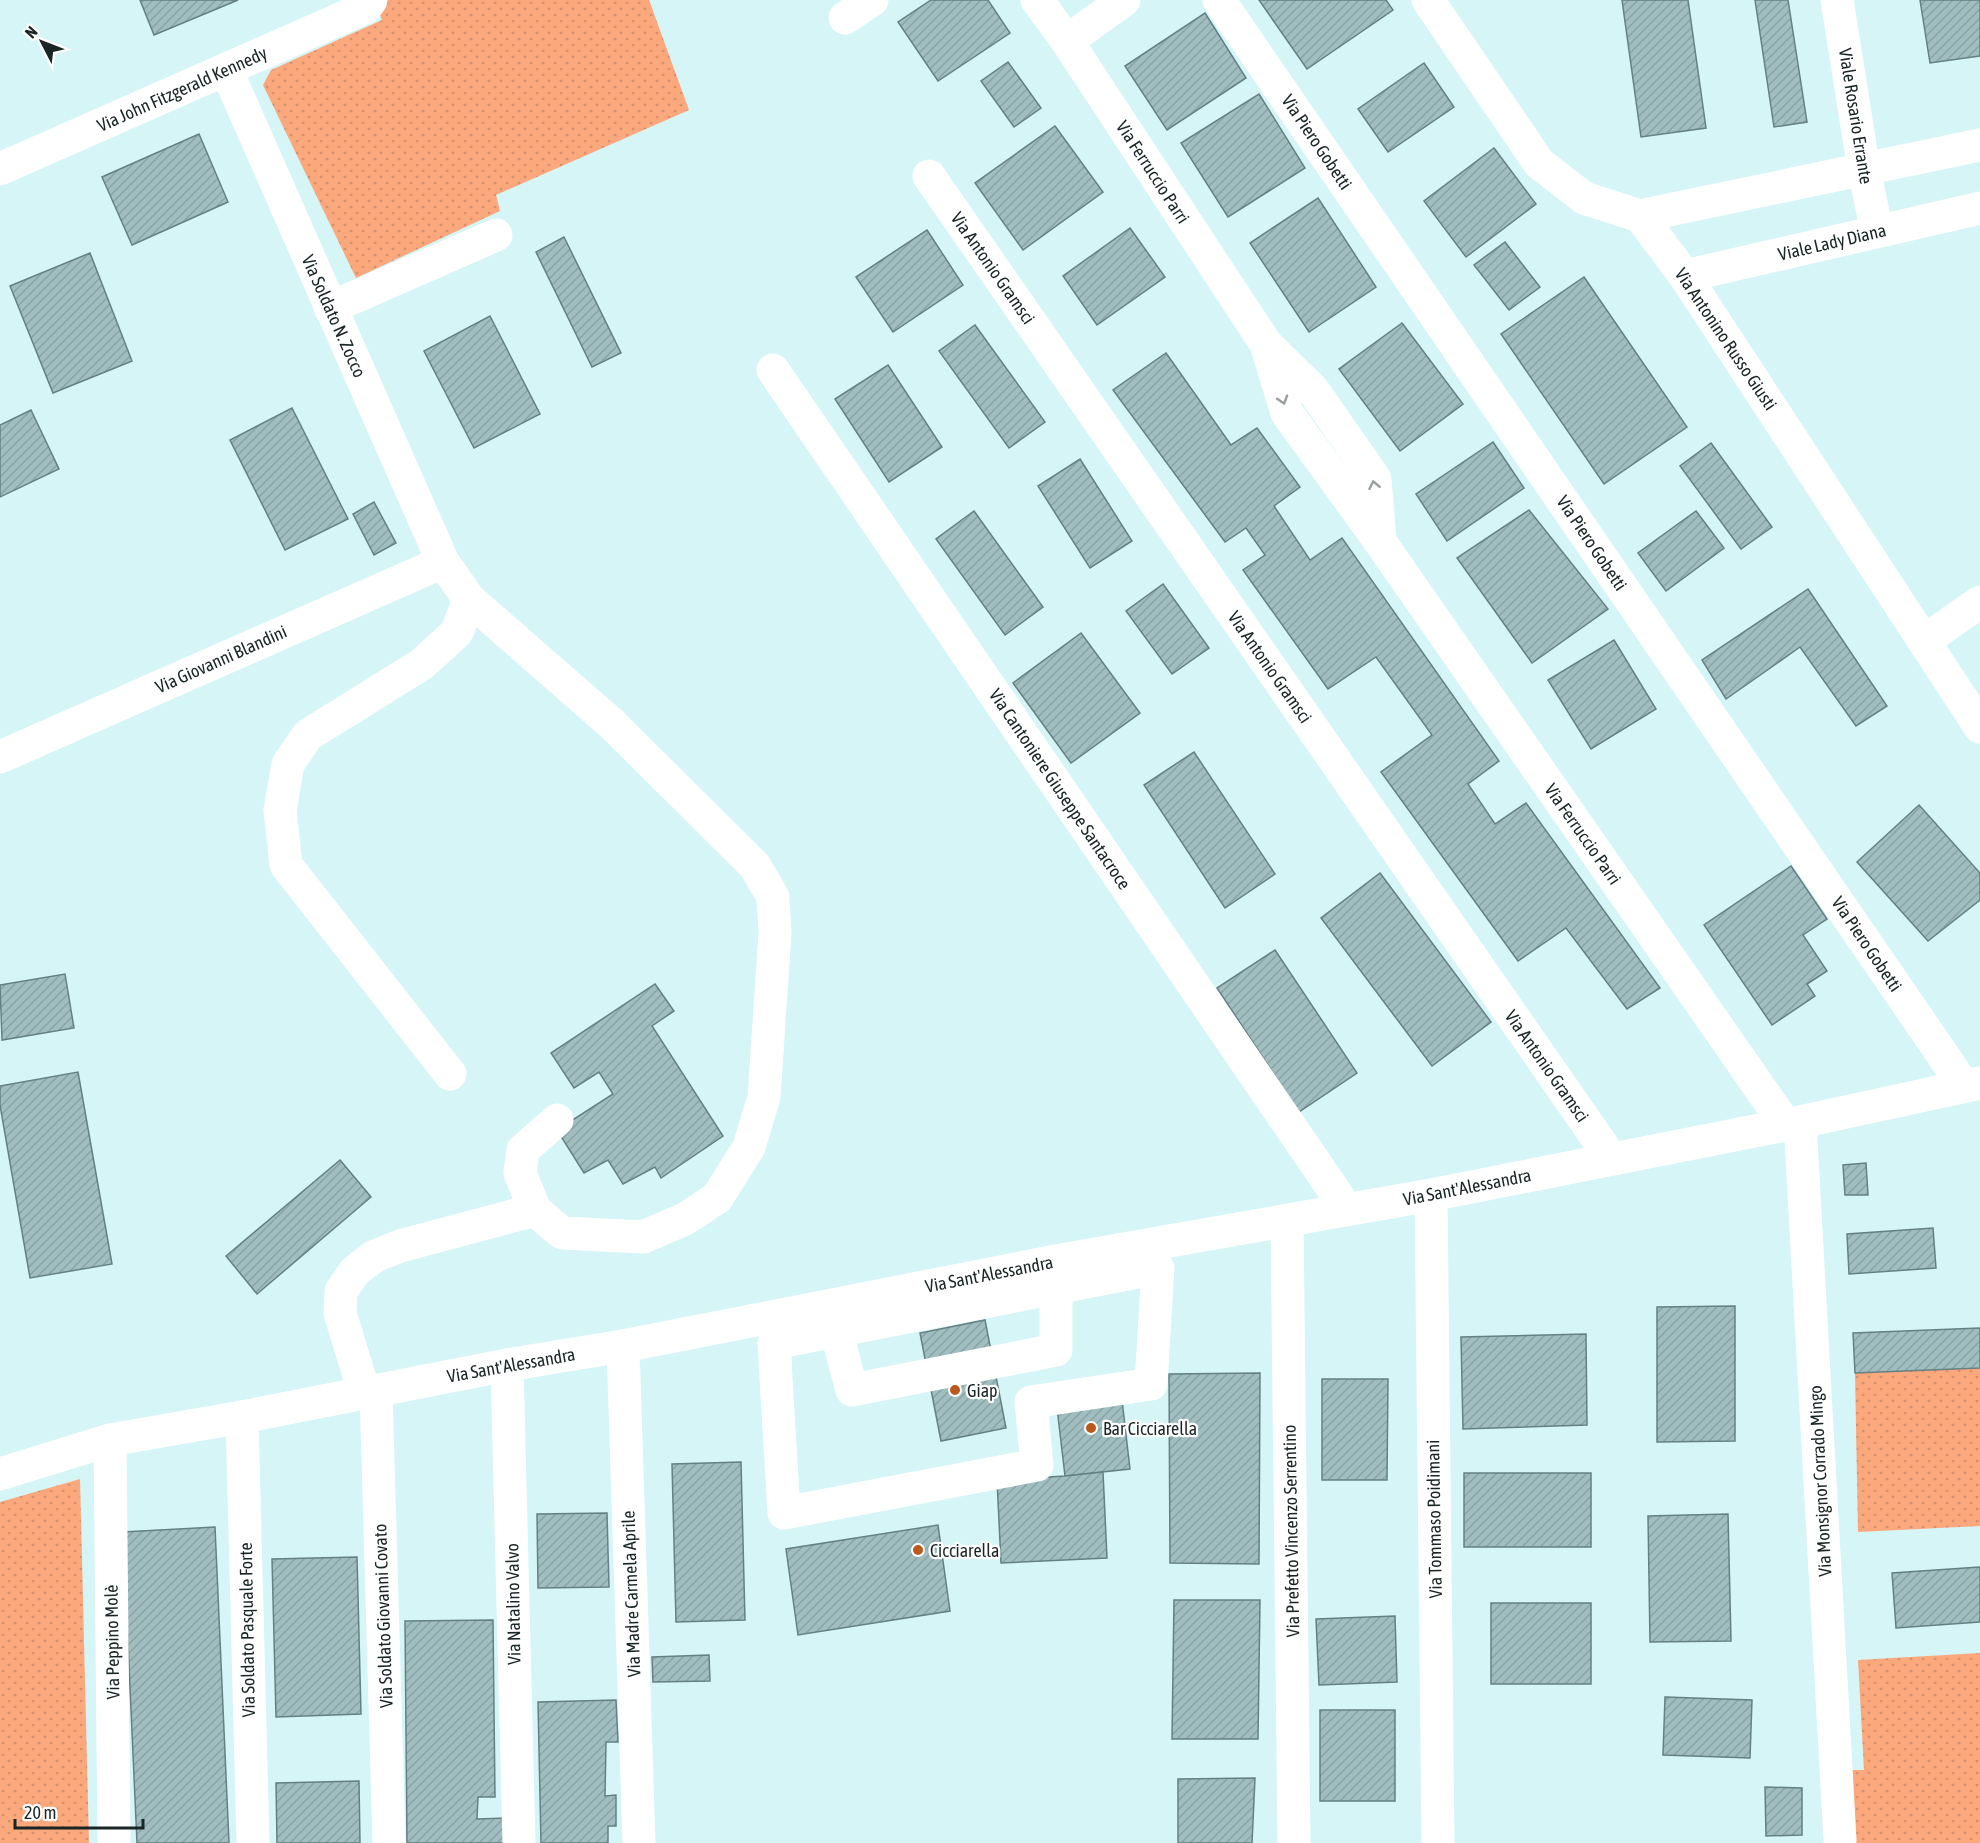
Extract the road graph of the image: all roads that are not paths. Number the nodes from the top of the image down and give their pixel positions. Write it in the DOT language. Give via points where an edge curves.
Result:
graph roads {
  1 [pos="872,0"];
  2 [pos="1037,0"];
  3 [pos="1124,0"];
  4 [pos="1219,0"];
  5 [pos="1428,0"];
  6 [pos="1837,0"];
  7 [pos="366,3"];
  8 [pos="845,18"];
  9 [pos="1067,41"];
  10 [pos="226,69"];
  11 [pos="1980,145"];
  12 [pos="0,169"];
  13 [pos="1864,170"];
  14 [pos="929,176"];
  15 [pos="1980,208"];
  16 [pos="1640,216"];
  17 [pos="1877,231"];
  18 [pos="496,235"];
  19 [pos="1684,276"];
  20 [pos="330,308"];
  21 [pos="773,370"];
  22 [pos="443,562"];
  23 [pos="469,600"];
  24 [pos="1980,602"];
  25 [pos="1924,640"];
  26 [pos="1980,727"];
  27 [pos="0,757"];
  28 [pos="450,1074"];
  29 [pos="1972,1085"];
  30 [pos="557,1120"];
  31 [pos="1793,1123"];
  32 [pos="1611,1158"];
  33 [pos="1431,1195"];
  34 [pos="1346,1208"];
  35 [pos="535,1210"];
  36 [pos="1287,1220"];
  37 [pos="1056,1274"];
  38 [pos="832,1318"];
  39 [pos="623,1346"];
  40 [pos="507,1365"];
  41 [pos="370,1391"];
  42 [pos="242,1417"];
  43 [pos="110,1440"];
  44 [pos="0,1474"];
  45 [pos="1840,1840"];
  46 [pos="114,1843"];
  47 [pos="253,1843"];
  48 [pos="389,1843"];
  49 [pos="519,1843"];
  50 [pos="639,1843"];
  51 [pos="1294,1843"];
  52 [pos="1438,1843"];
  1 -- 8 [label="street"];
  2 -- 9 [label="street, Via Ferruccio Parri"];
  3 -- 9 [label="street"];
  4 -- 29 [label="street, Via Piero Gobetti"];
  5 -- 16 [label="street" via="1539,163 1584,198"];
  6 -- 13 [label="street, Viale Rosario Errante"];
  7 -- 10 [label="street, Via John Fitzgerald Kennedy"];
  9 -- 31 [label="street, Via Ferruccio Parri" via="1266,344 1313,390 1375,479 1381,543"];
  10 -- 12 [label="street, Via John Fitzgerald Kennedy"];
  10 -- 20 [label="street, Via Soldato N. Zocco"];
  11 -- 13 [label="street"];
  13 -- 16 [label="street"];
  13 -- 17 [label="street, Viale Rosario Errante"];
  14 -- 32 [label="street, Via Antonio Gramsci"];
  15 -- 17 [label="street, Viale Lady Diana"];
  16 -- 19 [label="street, Via Antonino Russo Giusti"];
  17 -- 19 [label="street, Viale Lady Diana"];
  18 -- 20 [label="street"];
  19 -- 25 [label="street, Via Antonino Russo Giusti"];
  20 -- 22 [label="street, Via Soldato N. Zocco"];
  21 -- 34 [label="street, Via Cantoniere Giuseppe Santacroce"];
  22 -- 23 [label="street, Via Soldato N. Zocco"];
  22 -- 27 [label="street, Via Giovanni Blandini"];
  23 -- 28 [label="street" via="457,632 422,664 308,735 288,764 280,810 286,865"];
  23 -- 35 [label="street, Via Soldato N. Zocco" via="612,724 755,866 773,897 775,933 764,1097 749,1147 717,1198 685,1219 643,1237 562,1233"];
  24 -- 25 [label="street"];
  25 -- 26 [label="street, Via Antonino Russo Giusti"];
  29 -- 31 [label="street, Via Sant'Alessandra"];
  30 -- 35 [label="street" via="523,1150 520,1173"];
  31 -- 32 [label="street, Via Sant'Alessandra"];
  31 -- 45 [label="street, Via Monsignor Corrado Mingo"];
  32 -- 33 [label="street, Via Sant'Alessandra"];
  33 -- 34 [label="street, Via Sant'Alessandra"];
  33 -- 52 [label="street, Via Tommaso Poidimani"];
  34 -- 36 [label="street, Via Sant'Alessandra"];
  35 -- 41 [label="street, Via Soldato Giovanni Covato" via="400,1246 375,1256 355,1271 341,1291 340,1313"];
  36 -- 37 [label="street, Via Sant'Alessandra"];
  36 -- 51 [label="street, Via Prefetto Vincenzo Serrentino"];
  37 -- 38 [label="street, Via Sant'Alessandra"];
  37 -- 38 [label="street" via="1056,1350 852,1390"];
  37 -- 38 [label="street" via="1158,1268 1151,1384 1031,1402 1037,1465 784,1513 774,1343"];
  38 -- 39 [label="street, Via Sant'Alessandra"];
  39 -- 40 [label="street, Via Sant'Alessandra"];
  39 -- 50 [label="street, Via Madre Carmela Aprile"];
  40 -- 41 [label="street, Via Sant'Alessandra"];
  40 -- 49 [label="street, Via Natalino Valvo"];
  41 -- 42 [label="street, Via Sant'Alessandra"];
  41 -- 48 [label="street, Via Soldato Giovanni Covato"];
  42 -- 43 [label="street, Via Sant'Alessandra"];
  42 -- 47 [label="street, Via Soldato Pasquale Forte"];
  43 -- 44 [label="street, Via Sant'Alessandra"];
  43 -- 46 [label="street, Via Peppino Molè"];
}
